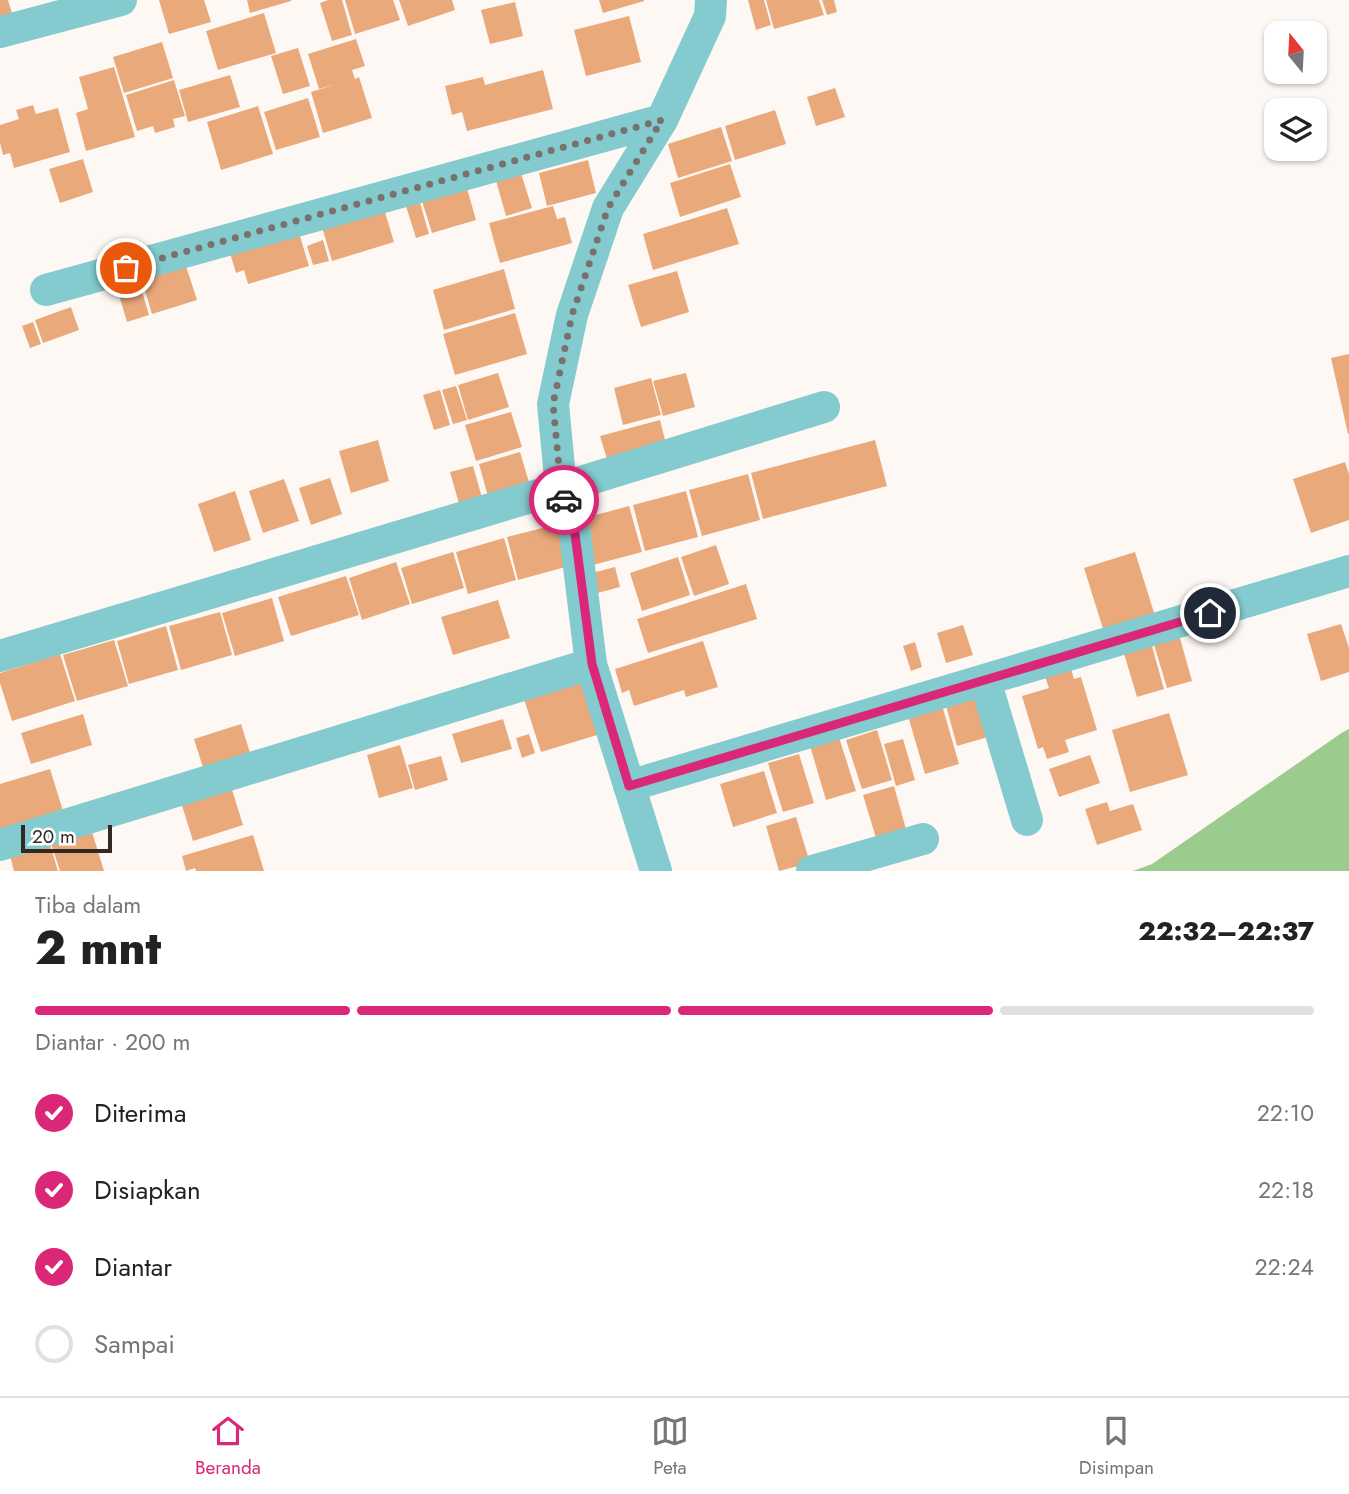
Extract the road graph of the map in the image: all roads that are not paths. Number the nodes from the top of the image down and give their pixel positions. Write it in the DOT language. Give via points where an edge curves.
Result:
graph roads {
  1 [pos="121,0"];
  2 [pos="711,0"];
  3 [pos="0,32"];
  4 [pos="662,120"];
  5 [pos="46,290"];
  6 [pos="824,407"];
  7 [pos="561,488"];
  8 [pos="1349,571"];
  9 [pos="0,656"];
  10 [pos="592,664"];
  11 [pos="985,680"];
  12 [pos="629,786"];
  13 [pos="1027,820"];
  14 [pos="923,839"];
  15 [pos="0,845"];
  16 [pos="656,871"];
  17 [pos="812,871"];
  1 -- 3 [label="street"];
  2 -- 4 [label="street" via="710,16"];
  4 -- 5 [label="street"];
  4 -- 7 [label="street" via="608,208 572,315 553,404"];
  6 -- 7 [label="street"];
  7 -- 9 [label="street"];
  7 -- 10 [label="street" via="575,534"];
  8 -- 11 [label="street"];
  10 -- 12 [label="street"];
  10 -- 15 [label="street"];
  11 -- 12 [label="street"];
  11 -- 13 [label="street"];
  12 -- 16 [label="street"];
  14 -- 17 [label="street"];
}
